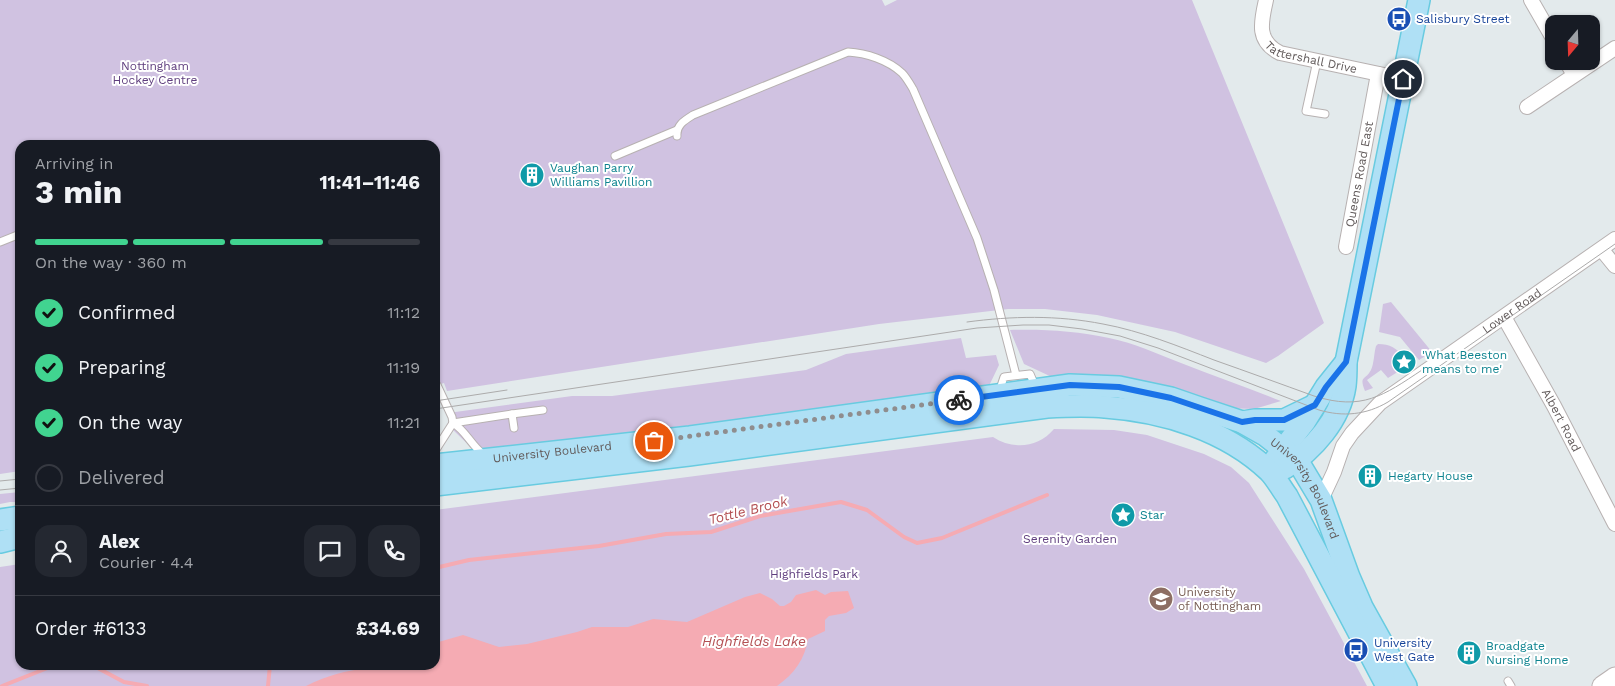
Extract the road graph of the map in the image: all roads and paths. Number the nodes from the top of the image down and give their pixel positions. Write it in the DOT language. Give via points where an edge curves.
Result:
graph roads {
  1 [pos="1266,0"];
  2 [pos="1419,0"];
  3 [pos="1531,0"];
  4 [pos="1545,24"];
  5 [pos="1615,48"];
  6 [pos="1317,61"];
  7 [pos="1571,70"];
  8 [pos="1378,74"];
  9 [pos="1574,75"];
  10 [pos="1403,79"];
  11 [pos="1527,107"];
  12 [pos="1325,114"];
  13 [pos="615,156"];
  14 [pos="15,236"];
  15 [pos="1615,239"];
  16 [pos="0,242"];
  17 [pos="1346,246"];
  18 [pos="1602,250"];
  19 [pos="1615,266"];
  20 [pos="1504,317"];
  21 [pos="1346,362"];
  22 [pos="1016,375"];
  23 [pos="1033,382"];
  24 [pos="1001,386"];
  25 [pos="440,391"];
  26 [pos="1315,405"];
  27 [pos="543,410"];
  28 [pos="512,414"];
  29 [pos="1242,422"];
  30 [pos="453,423"];
  31 [pos="514,428"];
  32 [pos="440,443"];
  33 [pos="1290,454"];
  34 [pos="491,460"];
  35 [pos="440,465"];
  36 [pos="1271,472"];
  37 [pos="440,484"];
  38 [pos="1321,500"];
  39 [pos="15,518"];
  40 [pos="0,520"];
  41 [pos="1615,524"];
  42 [pos="15,539"];
  43 [pos="0,542"];
  44 [pos="1387,686"];
  45 [pos="1406,686"];
  1 -- 6 [label="street, Tattershall Drive" via="1260,26 1271,49"];
  2 -- 10 [label="main road, Queens Road East"];
  3 -- 4 [label="street"];
  5 -- 9 [label="street"];
  6 -- 8 [label="street, Tattershall Drive"];
  6 -- 12 [label="lane" via="1306,111"];
  7 -- 9 [label="street"];
  8 -- 10 [label="street, Tattershall Drive"];
  8 -- 17 [label="street, Queens Road East"];
  9 -- 11 [label="street"];
  10 -- 21 [label="main road, Queens Road East"];
  13 -- 22 [label="lane" via="677,133 683,121 693,115 848,52 874,57 902,73 913,89 977,238"];
  14 -- 16 [label="lane"];
  15 -- 18 [label="street, Lower Road"];
  18 -- 19 [label="street"];
  18 -- 20 [label="street, Lower Road"];
  20 -- 38 [label="street, Lower Road" via="1380,403 1343,446"];
  20 -- 41 [label="street, Albert Road"];
  21 -- 26 [label="main road, Queens Road East"];
  21 -- 33 [label="main road, Queens Road East" via="1346,384 1334,417 1313,446"];
  22 -- 23 [label="lane"];
  22 -- 24 [label="lane"];
  23 -- 24 [label="main road, University Boulevard"];
  23 -- 29 [label="main road, University Boulevard" via="1119,387 1171,398"];
  24 -- 34 [label="main road, University Boulevard" via="690,437"];
  25 -- 30 [label="lane"];
  26 -- 29 [label="main road" via="1284,420"];
  26 -- 33 [label="main road, Queens Road East"];
  27 -- 28 [label="lane"];
  28 -- 30 [label="lane"];
  28 -- 31 [label="lane"];
  29 -- 33 [label="main road, University Boulevard"];
  30 -- 32 [label="lane"];
  30 -- 34 [label="lane"];
  33 -- 36 [label="main road, Queens Road East" via="1275,458"];
  33 -- 38 [label="main road, University Boulevard"];
  34 -- 35 [label="main road, University Boulevard"];
  36 -- 37 [label="main road, University Boulevard" via="1229,441 1172,418 1123,408 1083,406 1047,407"];
  36 -- 44 [label="main road, University Boulevard" via="1287,496"];
  38 -- 45 [label="main road, University Boulevard" via="1362,607"];
  39 -- 40 [label="main road"];
  42 -- 43 [label="main road"];
}
